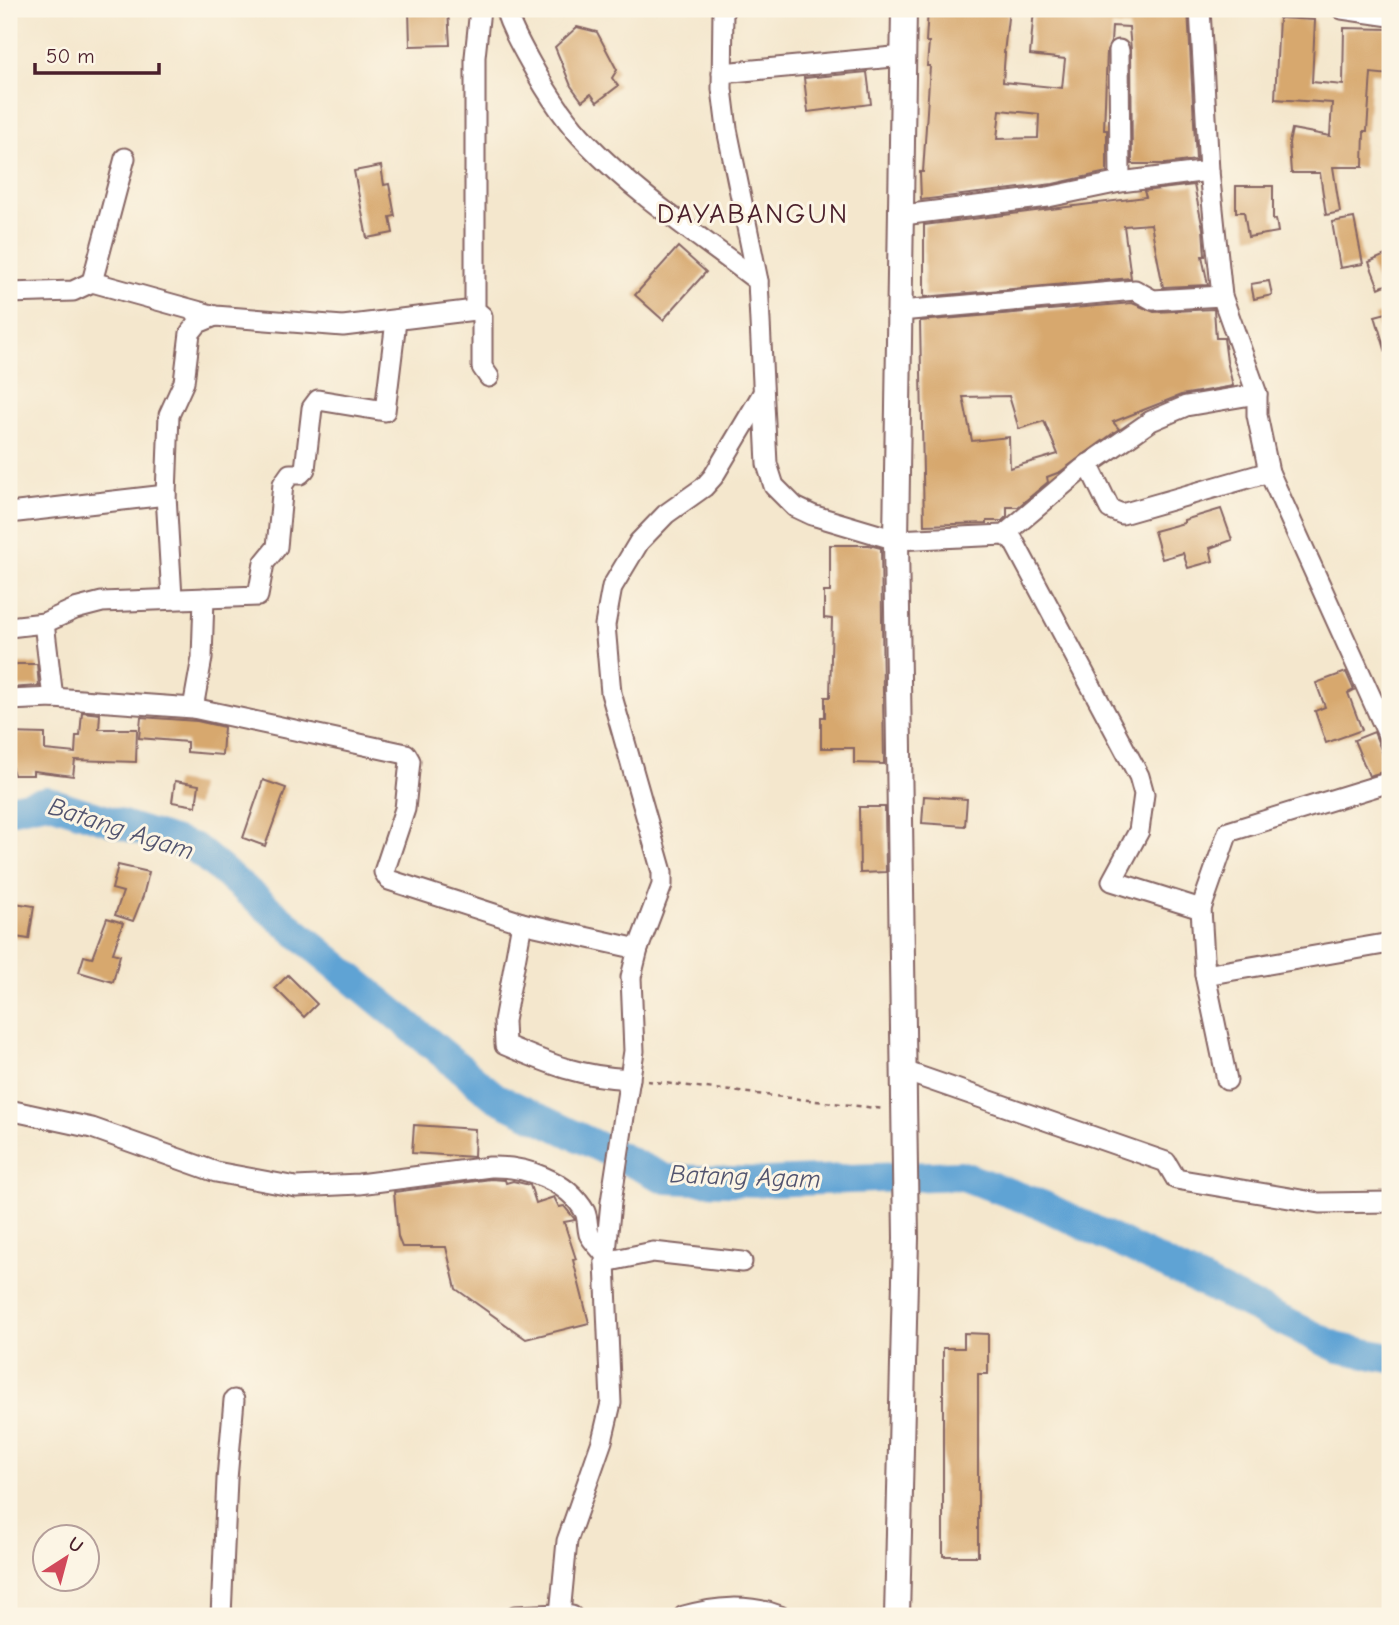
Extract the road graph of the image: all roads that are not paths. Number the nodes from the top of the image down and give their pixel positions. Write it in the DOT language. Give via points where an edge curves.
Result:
graph roads {
  1 [pos="480,9"];
  2 [pos="505,9"];
  3 [pos="723,9"];
  4 [pos="904,9"];
  5 [pos="1200,9"];
  6 [pos="1342,9"];
  7 [pos="1390,16"];
  8 [pos="1119,50"];
  9 [pos="904,56"];
  10 [pos="722,73"];
  11 [pos="125,158"];
  12 [pos="1209,171"];
  13 [pos="1120,181"];
  14 [pos="903,215"];
  15 [pos="758,281"];
  16 [pos="92,282"];
  17 [pos="9,293"];
  18 [pos="1222,296"];
  19 [pos="475,310"];
  20 [pos="900,311"];
  21 [pos="215,316"];
  22 [pos="396,320"];
  23 [pos="489,377"];
  24 [pos="763,393"];
  25 [pos="1257,394"];
  26 [pos="1088,464"];
  27 [pos="1269,472"];
  28 [pos="166,495"];
  29 [pos="9,513"];
  30 [pos="1004,535"];
  31 [pos="895,540"];
  32 [pos="172,598"];
  33 [pos="204,598"];
  34 [pos="44,623"];
  35 [pos="9,627"];
  36 [pos="53,698"];
  37 [pos="9,700"];
  38 [pos="193,708"];
  39 [pos="1390,739"];
  40 [pos="1390,782"];
  41 [pos="1201,909"];
  42 [pos="522,923"];
  43 [pos="1390,943"];
  44 [pos="638,949"];
  45 [pos="1205,975"];
  46 [pos="904,1071"];
  47 [pos="630,1079"];
  48 [pos="1227,1080"];
  49 [pos="9,1110"];
  50 [pos="1390,1202"];
  51 [pos="605,1259"];
  52 [pos="742,1262"];
  53 [pos="234,1400"];
  54 [pos="566,1615"];
  55 [pos="221,1616"];
  56 [pos="515,1616"];
  57 [pos="688,1616"];
  58 [pos="780,1616"];
  59 [pos="897,1616"];
  1 -- 19 [label="street" via="475,57"];
  2 -- 15 [label="street" via="538,77 586,142 630,183"];
  3 -- 10 [label="street"];
  4 -- 9 [label="main road"];
  5 -- 12 [label="street"];
  6 -- 7 [label="street"];
  8 -- 13 [label="street"];
  9 -- 10 [label="street"];
  9 -- 14 [label="main road"];
  10 -- 15 [label="street" via="727,129"];
  11 -- 16 [label="street"];
  12 -- 13 [label="street"];
  12 -- 18 [label="street"];
  13 -- 14 [label="street" via="1048,197"];
  14 -- 20 [label="main road"];
  15 -- 24 [label="street"];
  16 -- 17 [label="street" via="73,291"];
  16 -- 21 [label="street"];
  18 -- 20 [label="street" via="1153,300 1136,290"];
  18 -- 25 [label="street"];
  19 -- 22 [label="street"];
  19 -- 23 [label="street" via="482,316 482,367"];
  20 -- 31 [label="main road"];
  21 -- 22 [label="street" via="343,326"];
  21 -- 28 [label="street" via="198,323 190,333 184,382 169,415"];
  22 -- 33 [label="street" via="385,411 318,400 312,408 305,470 290,474 283,484 277,547 264,563 258,596"];
  24 -- 31 [label="street" via="767,464 774,486 795,507 811,515"];
  24 -- 44 [label="street" via="713,477 639,542 612,587 605,625 611,693 662,872 662,885"];
  25 -- 26 [label="street" via="1186,406 1138,428"];
  25 -- 27 [label="street"];
  26 -- 27 [label="street" via="1110,509 1122,514"];
  26 -- 30 [label="street"];
  27 -- 39 [label="street"];
  28 -- 29 [label="street"];
  28 -- 32 [label="street"];
  30 -- 31 [label="street"];
  30 -- 41 [label="street" via="1013,540 1139,776 1144,794 1139,831 1112,881"];
  31 -- 46 [label="main road"];
  32 -- 33 [label="street"];
  32 -- 34 [label="street" via="102,602"];
  33 -- 38 [label="street" via="202,658"];
  34 -- 35 [label="street"];
  34 -- 36 [label="street"];
  36 -- 37 [label="street"];
  36 -- 38 [label="street"];
  38 -- 42 [label="street" via="406,754 410,761 405,809 384,872 389,880"];
  40 -- 41 [label="street" via="1228,832"];
  41 -- 45 [label="street"];
  42 -- 44 [label="street"];
  42 -- 47 [label="street" via="504,1021 505,1045 557,1067 595,1077"];
  43 -- 45 [label="street"];
  44 -- 47 [label="street" via="631,977 634,1051"];
  45 -- 48 [label="street"];
  46 -- 50 [label="street" via="1166,1162 1176,1179 1319,1203"];
  46 -- 59 [label="main road" via="906,1238"];
  47 -- 51 [label="street"];
  49 -- 51 [label="street" via="92,1128 216,1172 296,1187 508,1166 553,1181 573,1195 587,1215 590,1235"];
  51 -- 52 [label="street" via="653,1252"];
  51 -- 54 [label="street" via="611,1403 567,1541"];
  53 -- 55 [label="street"];
  54 -- 56 [label="street"];
  57 -- 58 [label="street" via="740,1607"];
}
